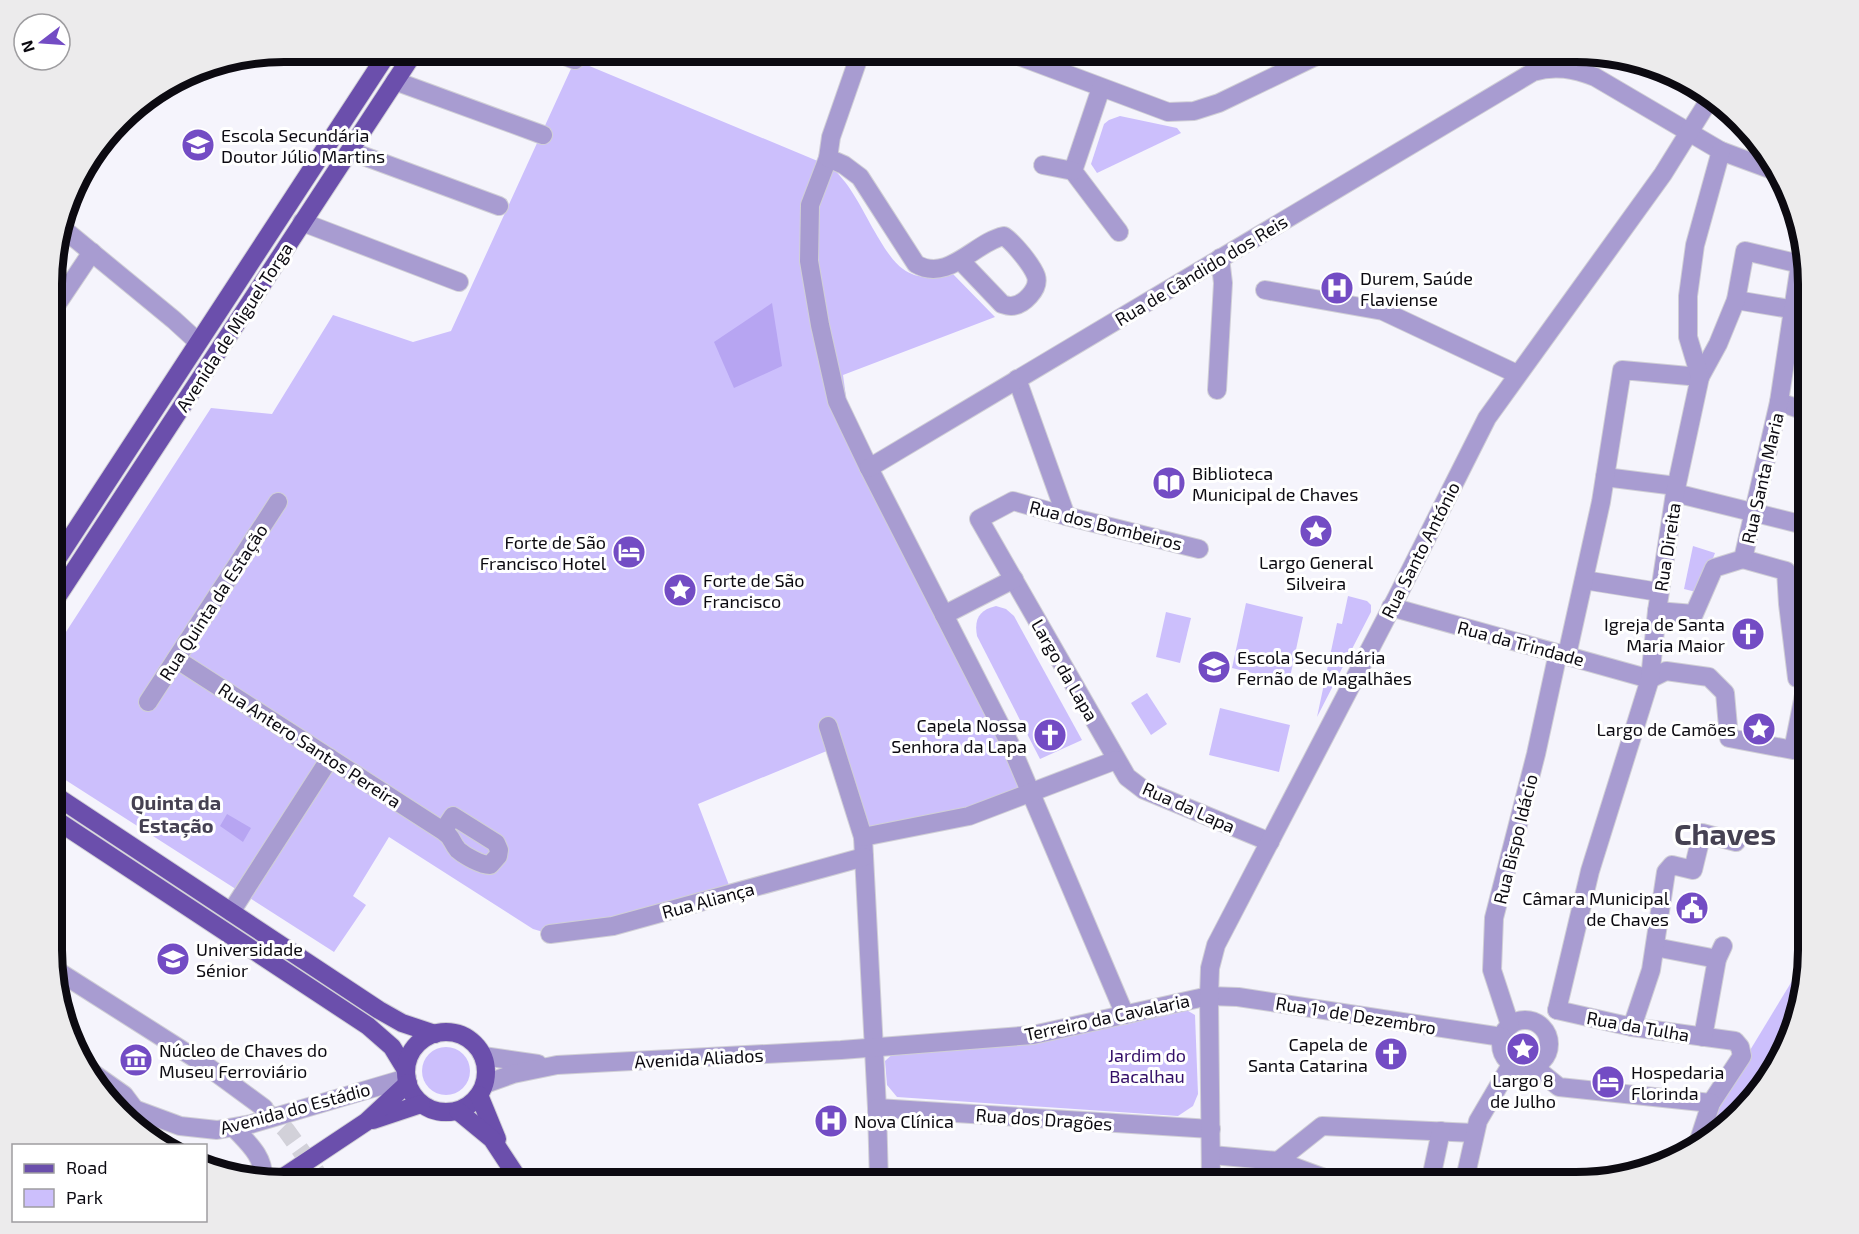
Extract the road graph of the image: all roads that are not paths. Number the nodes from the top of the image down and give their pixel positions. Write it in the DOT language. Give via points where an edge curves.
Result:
graph roads {
  1 [pos="381,62"];
  2 [pos="408,62"];
  3 [pos="857,62"];
  4 [pos="1034,62"];
  5 [pos="1304,62"];
  6 [pos="395,81"];
  7 [pos="1101,88"];
  8 [pos="1707,104"];
  9 [pos="1688,133"];
  10 [pos="543,135"];
  11 [pos="350,151"];
  12 [pos="1721,151"];
  13 [pos="828,158"];
  14 [pos="1043,165"];
  15 [pos="1764,167"];
  16 [pos="1073,171"];
  17 [pos="499,206"];
  18 [pos="302,222"];
  19 [pos="68,232"];
  20 [pos="1119,232"];
  21 [pos="92,252"];
  22 [pos="1220,258"];
  23 [pos="960,260"];
  24 [pos="1797,263"];
  25 [pos="459,282"];
  26 [pos="1265,290"];
  27 [pos="62,297"];
  28 [pos="1736,300"];
  29 [pos="1797,310"];
  30 [pos="1797,328"];
  31 [pos="198,342"];
  32 [pos="1517,374"];
  33 [pos="1700,377"];
  34 [pos="1017,379"];
  35 [pos="1217,390"];
  36 [pos="1779,402"];
  37 [pos="1797,408"];
  38 [pos="869,468"];
  39 [pos="1605,477"];
  40 [pos="1676,489"];
  41 [pos="1013,501"];
  42 [pos="278,502"];
  43 [pos="1753,512"];
  44 [pos="1066,516"];
  45 [pos="1797,523"];
  46 [pos="1199,549"];
  47 [pos="62,551"];
  48 [pos="1743,559"];
  49 [pos="1014,579"];
  50 [pos="1584,580"];
  51 [pos="62,589"];
  52 [pos="1659,592"];
  53 [pos="1391,607"];
  54 [pos="1657,611"];
  55 [pos="944,615"];
  56 [pos="1563,654"];
  57 [pos="176,659"];
  58 [pos="1797,678"];
  59 [pos="1650,679"];
  60 [pos="148,702"];
  61 [pos="828,726"];
  62 [pos="1797,731"];
  63 [pos="330,758"];
  64 [pos="1116,760"];
  65 [pos="1030,794"];
  66 [pos="62,800"];
  67 [pos="62,824"];
  68 [pos="443,831"];
  69 [pos="863,837"];
  70 [pos="1270,842"];
  71 [pos="1736,842"];
  72 [pos="864,857"];
  73 [pos="231,912"];
  74 [pos="550,934"];
  75 [pos="1655,947"];
  76 [pos="63,974"];
  77 [pos="1209,996"];
  78 [pos="1557,1010"];
  79 [pos="1125,1015"];
  80 [pos="1538,1024"];
  81 [pos="1632,1027"];
  82 [pos="1506,1031"];
  83 [pos="435,1034"];
  84 [pos="1703,1037"];
  85 [pos="873,1047"];
  86 [pos="841,1050"];
  87 [pos="483,1056"];
  88 [pos="1512,1063"];
  89 [pos="557,1065"];
  90 [pos="1533,1066"];
  91 [pos="875,1072"];
  92 [pos="407,1077"];
  93 [pos="103,1080"];
  94 [pos="482,1090"];
  95 [pos="421,1104"];
  96 [pos="1711,1104"];
  97 [pos="125,1105"];
  98 [pos="134,1108"];
  99 [pos="264,1108"];
  100 [pos="877,1108"];
  101 [pos="458,1111"];
  102 [pos="366,1122"];
  103 [pos="234,1128"];
  104 [pos="1211,1129"];
  105 [pos="1441,1131"];
  106 [pos="1474,1133"];
  107 [pos="1701,1134"];
  108 [pos="501,1149"];
  109 [pos="1212,1155"];
  110 [pos="1278,1161"];
  111 [pos="262,1172"];
  112 [pos="291,1172"];
  113 [pos="515,1172"];
  114 [pos="879,1172"];
  115 [pos="1211,1172"];
  116 [pos="1308,1172"];
  117 [pos="1432,1172"];
  118 [pos="1466,1172"];
  1 -- 31 [label="main road, Avenida de Miguel Torga"];
  2 -- 6 [label="main road, Avenida de Miguel Torga"];
  3 -- 13 [label="street" via="831,137"];
  4 -- 7 [label="street"];
  5 -- 7 [label="street" via="1220,103 1194,111 1168,112"];
  6 -- 10 [label="street"];
  6 -- 11 [label="main road, Avenida de Miguel Torga"];
  7 -- 16 [label="street"];
  8 -- 9 [label="street, Rua Santo António"];
  9 -- 12 [label="street"];
  9 -- 22 [label="street, Rua de Cândido dos Reis" via="1595,77 1555,68 1533,72"];
  9 -- 32 [label="street, Rua Santo António" via="1663,174"];
  11 -- 17 [label="street"];
  11 -- 18 [label="main road, Avenida de Miguel Torga"];
  12 -- 15 [label="street"];
  12 -- 33 [label="street, Rua Direita" via="1695,245 1688,296 1688,336"];
  13 -- 23 [label="street" via="860,177 916,264 926,270"];
  13 -- 38 [label="street" via="810,205 809,261 837,400"];
  14 -- 16 [label="street"];
  16 -- 20 [label="street"];
  18 -- 25 [label="street"];
  18 -- 51 [label="main road, Avenida de Miguel Torga"];
  19 -- 21 [label="street"];
  21 -- 27 [label="street"];
  21 -- 31 [label="street"];
  22 -- 34 [label="street, Rua de Cândido dos Reis"];
  22 -- 35 [label="street" via="1223,283"];
  24 -- 28 [label="street, Rua Santa Maria" via="1745,251"];
  26 -- 32 [label="street" via="1383,311"];
  28 -- 29 [label="street"];
  28 -- 33 [label="street"];
  30 -- 36 [label="street, Rua Santa Maria"];
  31 -- 47 [label="main road, Avenida de Miguel Torga"];
  32 -- 53 [label="street, Rua Santo António" via="1487,418"];
  33 -- 39 [label="street, Rua Bispo Idácio" via="1622,370"];
  33 -- 40 [label="street, Rua Direita"];
  34 -- 38 [label="street, Rua de Cândido dos Reis"];
  34 -- 44 [label="street"];
  36 -- 37 [label="street"];
  36 -- 43 [label="street, Rua Santa Maria"];
  38 -- 55 [label="street"];
  39 -- 40 [label="street"];
  39 -- 50 [label="street, Rua Bispo Idácio"];
  40 -- 43 [label="street"];
  40 -- 52 [label="street, Rua Direita"];
  41 -- 44 [label="street, Rua dos Bombeiros"];
  41 -- 49 [label="street, Largo da Lapa" via="979,519"];
  42 -- 57 [label="street, Rua Quinta da Estação"];
  43 -- 45 [label="street"];
  43 -- 48 [label="street, Rua Santa Maria"];
  44 -- 46 [label="street, Rua dos Bombeiros"];
  48 -- 54 [label="street, Rua Santa Maria" via="1714,568 1694,614"];
  48 -- 58 [label="street" via="1786,571"];
  49 -- 55 [label="street"];
  49 -- 64 [label="street, Largo da Lapa"];
  50 -- 52 [label="street"];
  50 -- 56 [label="street, Rua Bispo Idácio"];
  52 -- 54 [label="street, Rua Direita"];
  53 -- 56 [label="street, Rua da Trindade"];
  53 -- 70 [label="street, Rua Santo António"];
  54 -- 59 [label="street, Rua Direita"];
  55 -- 65 [label="street" via="1010,744"];
  56 -- 59 [label="street, Rua da Trindade"];
  56 -- 82 [label="street, Rua Bispo Idácio" via="1494,918 1492,970"];
  57 -- 60 [label="street, Rua Quinta da Estação"];
  57 -- 63 [label="street, Rua Antero Santos Pereira"];
  59 -- 62 [label="street" via="1666,671 1709,677 1725,693 1729,738 1793,750"];
  59 -- 78 [label="street, Rua Direita" via="1590,871"];
  61 -- 69 [label="street"];
  63 -- 68 [label="street, Rua Antero Santos Pereira"];
  63 -- 73 [label="street"];
  64 -- 65 [label="street"];
  64 -- 70 [label="street, Rua da Lapa" via="1127,777 1144,790"];
  65 -- 69 [label="street" via="969,816"];
  65 -- 79 [label="street"];
  66 -- 73 [label="main road"];
  67 -- 92 [label="main road" via="368,1026 392,1047"];
  69 -- 72 [label="street"];
  70 -- 77 [label="street, Rua Santo António" via="1216,945"];
  71 -- 75 [label="street" via="1702,833 1693,870 1672,865 1666,872"];
  72 -- 74 [label="street, Rua Aliança" via="613,926"];
  72 -- 85 [label="street"];
  73 -- 83 [label="main road" via="379,1010"];
  75 -- 81 [label="street"];
  75 -- 84 [label="street" via="1720,953"];
  76 -- 99 [label="street" via="204,1064"];
  77 -- 79 [label="street, Terreiro da Cavalaria"];
  77 -- 82 [label="street, Rua 1º de Dezembro"];
  77 -- 104 [label="street, Terreiro da Cavalaria"];
  78 -- 80 [label="street"];
  78 -- 81 [label="street, Rua da Tulha"];
  79 -- 85 [label="street, Terreiro da Cavalaria" via="1033,1035"];
  80 -- 82 [label="street" via="1524,1020"];
  80 -- 90 [label="street" via="1549,1043 1545,1057"];
  81 -- 84 [label="street, Rua da Tulha"];
  82 -- 88 [label="street" via="1503,1052"];
  83 -- 87 [label="main road" via="458,1034"];
  83 -- 92 [label="main road" via="415,1047"];
  84 -- 96 [label="street, Rua da Tulha" via="1735,1041 1742,1056"];
  85 -- 86 [label="street, Avenida Aliados"];
  85 -- 91 [label="street"];
  86 -- 89 [label="street, Avenida Aliados"];
  86 -- 91 [label="street" via="858,1054"];
  87 -- 89 [label="street"];
  87 -- 94 [label="main road" via="486,1065"];
  88 -- 90 [label="street"];
  88 -- 106 [label="street" via="1483,1110"];
  89 -- 94 [label="street" via="513,1074"];
  90 -- 96 [label="street" via="1559,1087"];
  91 -- 100 [label="street"];
  92 -- 95 [label="main road" via="412,1094"];
  92 -- 102 [label="main road"];
  92 -- 103 [label="street, Avenida do Estádio"];
  93 -- 98 [label="street"];
  94 -- 101 [label="main road" via="470,1105"];
  94 -- 108 [label="main road"];
  95 -- 101 [label="main road" via="445,1113"];
  95 -- 102 [label="main road"];
  96 -- 107 [label="street"];
  97 -- 98 [label="street, Avenida do Estádio"];
  98 -- 103 [label="street, Avenida do Estádio" via="180,1126 204,1130"];
  100 -- 104 [label="street, Rua dos Dragões"];
  100 -- 114 [label="street"];
  101 -- 108 [label="main road"];
  102 -- 112 [label="main road"];
  103 -- 111 [label="street" via="258,1155"];
  104 -- 109 [label="street, Terreiro da Cavalaria"];
  105 -- 106 [label="street"];
  105 -- 110 [label="street" via="1322,1126"];
  105 -- 117 [label="street"];
  106 -- 118 [label="street"];
  108 -- 113 [label="main road"];
  109 -- 110 [label="street"];
  109 -- 115 [label="street, Terreiro da Cavalaria"];
  110 -- 116 [label="street"];
}
